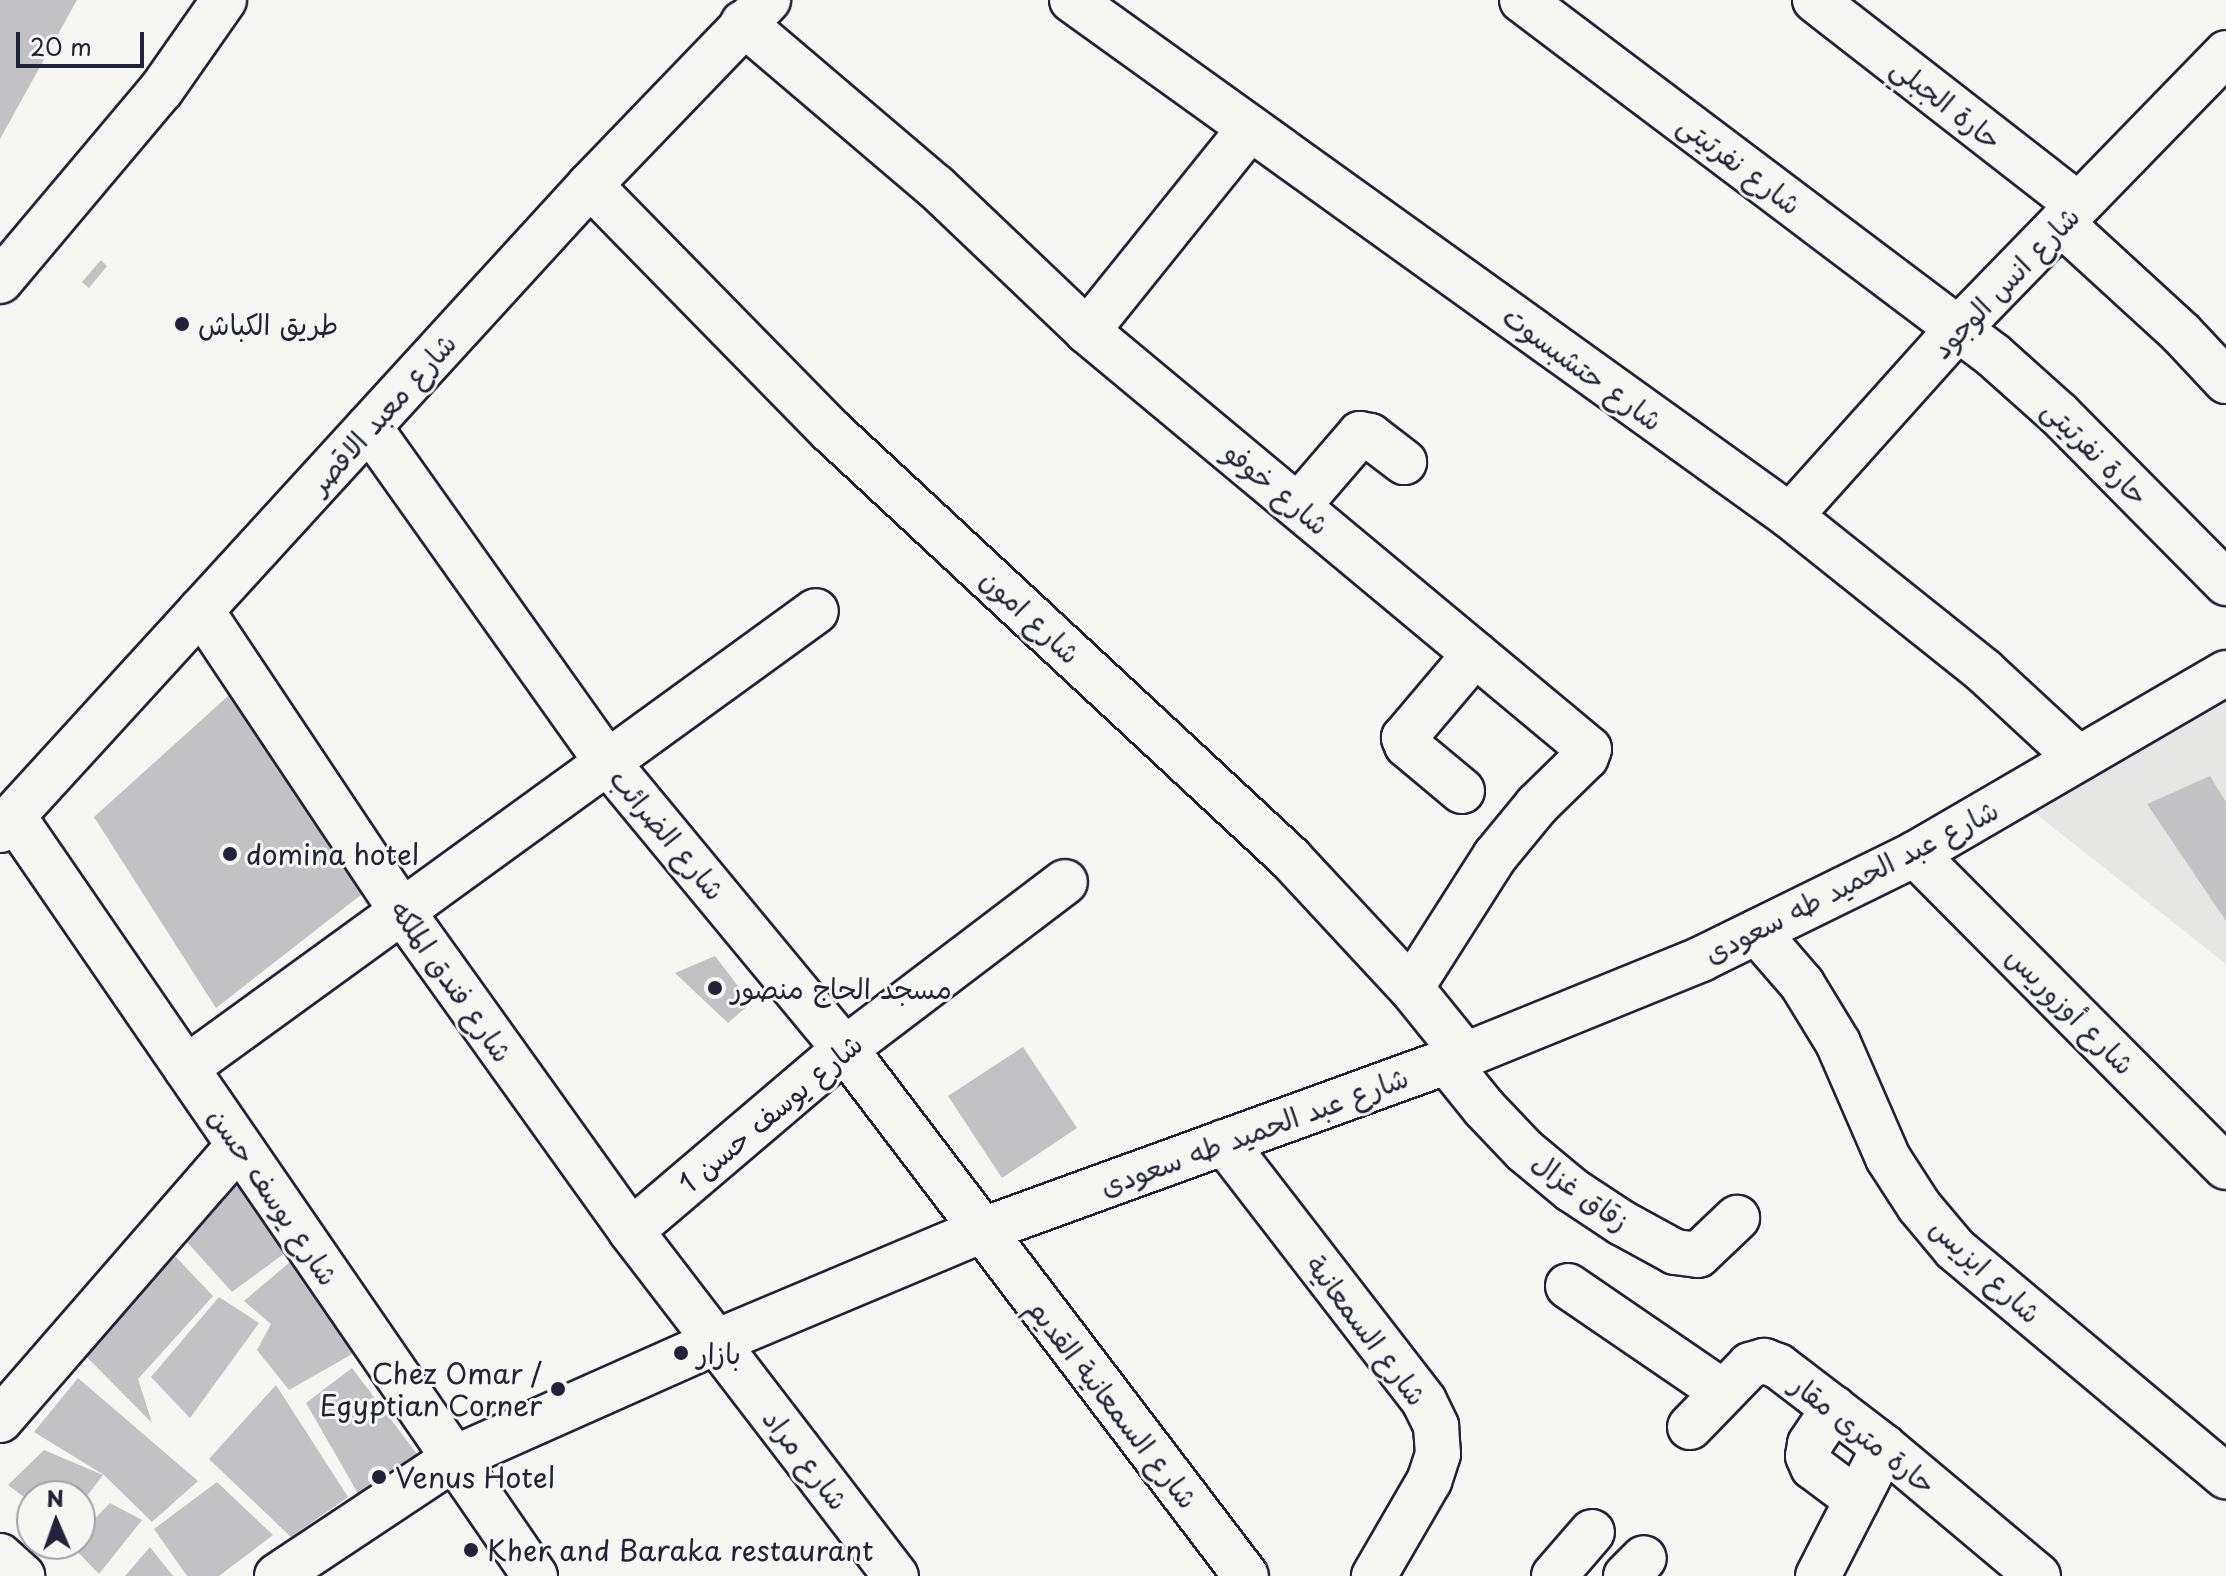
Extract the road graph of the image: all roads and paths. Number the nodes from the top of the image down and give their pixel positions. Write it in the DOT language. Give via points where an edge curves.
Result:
graph roads {
  1 [pos="224,0"];
  2 [pos="1072,0"];
  3 [pos="1522,0"];
  4 [pos="1815,0"];
  5 [pos="756,11"];
  6 [pos="2222,64"];
  7 [pos="1250,128"];
  8 [pos="590,185"];
  9 [pos="2070,214"];
  10 [pos="0,281"];
  11 [pos="1958,329"];
  12 [pos="1087,331"];
  13 [pos="2226,381"];
  14 [pos="369,427"];
  15 [pos="1404,462"];
  16 [pos="1298,506"];
  17 [pos="1790,516"];
  18 [pos="2226,583"];
  19 [pos="201,610"];
  20 [pos="816,611"];
  21 [pos="1475,654"];
  22 [pos="2226,673"];
  23 [pos="2077,757"];
  24 [pos="608,763"];
  25 [pos="1462,791"];
  26 [pos="6,823"];
  27 [pos="1915,854"];
  28 [pos="1065,882"];
  29 [pos="402,911"];
  30 [pos="1757,932"];
  31 [pos="1411,988"];
  32 [pos="845,1049"];
  33 [pos="1456,1058"];
  34 [pos="186,1068"];
  35 [pos="1224,1142"];
  36 [pos="239,1145"];
  37 [pos="2226,1167"];
  38 [pos="1737,1218"];
  39 [pos="631,1231"];
  40 [pos="980,1231"];
  41 [pos="1568,1286"];
  42 [pos="716,1342"];
  43 [pos="1723,1392"];
  44 [pos="1834,1408"];
  45 [pos="0,1420"];
  46 [pos="1690,1427"];
  47 [pos="1884,1447"];
  48 [pos="453,1459"];
  49 [pos="2226,1476"];
  50 [pos="1857,1500"];
  51 [pos="1592,1532"];
  52 [pos="0,1556"];
  53 [pos="22,1576"];
  54 [pos="277,1576"];
  55 [pos="535,1576"];
  56 [pos="896,1576"];
  57 [pos="1246,1576"];
  58 [pos="1374,1576"];
  59 [pos="1554,1576"];
  60 [pos="1818,1576"];
  61 [pos="2038,1576"];
  1 -- 10 [label="street" via="161,90"];
  2 -- 7 [label="street, شارع حتشبسوت"];
  3 -- 11 [label="street, شارع نفرتيتى"];
  4 -- 9 [label="street, حارة الجبلي"];
  5 -- 8 [label="street, شارع معبد الاقصر"];
  5 -- 12 [label="street, شارع خوفو"];
  6 -- 9 [label="street, شارع انس الوجود"];
  7 -- 12 [label="street"];
  7 -- 17 [label="street, شارع حتشبسوت"];
  8 -- 14 [label="street, شارع معبد الاقصر"];
  8 -- 31 [label="street, شارع امون" via="831,431 1279,847"];
  9 -- 11 [label="street, شارع انس الوجود"];
  9 -- 13 [label="street, حارة الجبلي"];
  11 -- 17 [label="street, شارع انس الوجود"];
  11 -- 18 [label="street, حارة نفرتيتى" via="2059,414"];
  12 -- 16 [label="street, شارع خوفو"];
  14 -- 19 [label="street, شارع معبد الاقصر"];
  14 -- 24 [label="street, شارع الضرائب"];
  15 -- 16 [label="street" via="1360,434"];
  16 -- 21 [label="street, شارع خوفو"];
  17 -- 23 [label="street, شارع حتشبسوت" via="1984,671"];
  19 -- 26 [label="street, شارع معبد الاقصر"];
  19 -- 29 [label="street, شارع فندق الملكه"];
  20 -- 24 [label="street"];
  21 -- 25 [label="street" via="1404,738"];
  21 -- 31 [label="street, شارع خوفو" via="1586,745 1589,754 1515,830"];
  22 -- 23 [label="street, شارع عبد الحميد طه سعودى"];
  23 -- 27 [label="street, شارع عبد الحميد طه سعودى"];
  24 -- 29 [label="street"];
  24 -- 32 [label="street, شارع الضرائب"];
  26 -- 34 [label="street, شارع يوسف حسن"];
  27 -- 30 [label="street, شارع عبد الحميد طه سعودى"];
  27 -- 37 [label="street, شارع أوزوريس"];
  28 -- 32 [label="street, شارع يوسف حسن 1"];
  29 -- 34 [label="street"];
  29 -- 39 [label="street, شارع فندق الملكه"];
  30 -- 33 [label="street, شارع عبد الحميد طه سعودى" via="1584,1009"];
  30 -- 49 [label="street, شارع ايزيس" via="1802,984 1838,1043 1888,1158 1955,1249"];
  31 -- 33 [label="street, شارع امون"];
  32 -- 39 [label="street, شارع يوسف حسن 1"];
  32 -- 40 [label="street, شارع الضرائب"];
  33 -- 35 [label="street, شارع عبد الحميد طه سعودى"];
  33 -- 38 [label="street, زقاق غزال" via="1484,1108 1525,1151 1622,1223 1675,1252 1698,1255"];
  34 -- 36 [label="street, شارع يوسف حسن"];
  35 -- 40 [label="street, شارع عبد الحميد طه سعودى"];
  35 -- 58 [label="street, شارع السمعانية" via="1424,1401 1436,1426 1438,1454 1429,1481"];
  36 -- 45 [label="street"];
  36 -- 48 [label="street, شارع يوسف حسن"];
  39 -- 42 [label="street, شارع فندق الملكه"];
  40 -- 42 [label="street, شارع عبد الحميد طه سعودى"];
  40 -- 57 [label="street, شارع السمعانية القديم"];
  41 -- 43 [label="street"];
  42 -- 48 [label="street, شارع عبد الحميد طه سعودى"];
  42 -- 56 [label="street, شارع مراد"];
  43 -- 44 [label="street, حارة مترى مقار" via="1750,1365 1764,1361"];
  43 -- 46 [label="street, حارة مترى مقار"];
  44 -- 47 [label="street, حارة مترى مقار"];
  44 -- 50 [label="street" via="1808,1456 1813,1467"];
  47 -- 50 [label="street"];
  47 -- 61 [label="street, حارة مترى مقار"];
  48 -- 54 [label="street, شارع عبد الحميد طه سعودى"];
  48 -- 55 [label="street, شارع يوسف حسن"];
  50 -- 60 [label="street"];
  51 -- 59 [label="street"];
  52 -- 53 [label="street"];
}
